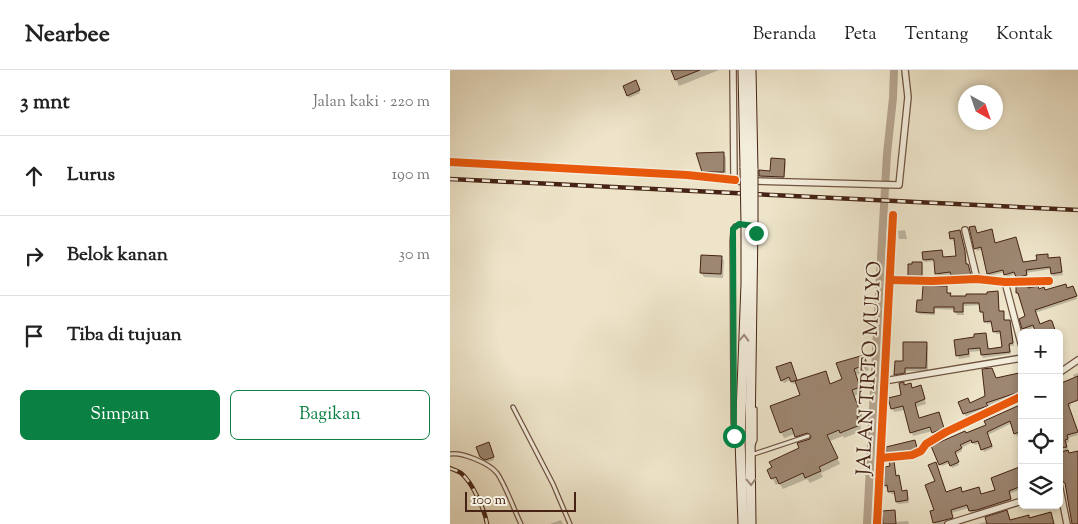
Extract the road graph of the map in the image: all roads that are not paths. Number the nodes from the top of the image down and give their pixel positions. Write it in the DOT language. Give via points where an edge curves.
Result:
graph roads {
  1 [pos="732,70"];
  2 [pos="743,70"];
  3 [pos="751,70"];
  4 [pos="755,70"];
  5 [pos="905,70"];
  6 [pos="450,162"];
  7 [pos="735,180"];
  8 [pos="755,181"];
  9 [pos="893,214"];
  10 [pos="965,230"];
  11 [pos="977,279"];
  12 [pos="890,280"];
  13 [pos="1005,282"];
  14 [pos="1049,282"];
  15 [pos="1018,332"];
  16 [pos="1018,359"];
  17 [pos="1078,360"];
  18 [pos="1063,370"];
  19 [pos="884,381"];
  20 [pos="1018,398"];
  21 [pos="513,406"];
  22 [pos="808,436"];
  23 [pos="740,452"];
  24 [pos="750,453"];
  25 [pos="450,454"];
  26 [pos="881,458"];
  27 [pos="1018,502"];
  28 [pos="1063,503"];
  29 [pos="971,517"];
  30 [pos="521,524"];
  31 [pos="570,524"];
  32 [pos="743,524"];
  33 [pos="751,524"];
  34 [pos="877,524"];
  35 [pos="948,524"];
  36 [pos="974,524"];
  37 [pos="1067,524"];
  1 -- 7 [label="street"];
  23 -- 2 [label="main road, one-way, bridge" via="746,284"];
  3 -- 24 [label="main road, bridge"];
  4 -- 8 [label="street"];
  5 -- 8 [label="street" via="908,97 899,185"];
  6 -- 7 [label="street"];
  7 -- 8 [label="street"];
  9 -- 12 [label="street, JALAN TIRTO MULYO"];
  10 -- 11 [label="street"];
  11 -- 12 [label="street"];
  11 -- 13 [label="street"];
  12 -- 19 [label="street, JALAN TIRTO MULYO"];
  13 -- 14 [label="street"];
  13 -- 15 [label="street"];
  16 -- 19 [label="street"];
  17 -- 18 [label="street"];
  19 -- 26 [label="street, JALAN TIRTO MULYO"];
  20 -- 26 [label="street" via="946,432 912,455"];
  21 -- 31 [label="lane"];
  22 -- 24 [label="lane"];
  23 -- 24 [label="lane" via="734,436 732,241 733,229 739,224 755,226 756,233 755,440"];
  23 -- 32 [label="main road"];
  24 -- 33 [label="main road, one-way"];
  25 -- 30 [label="lane" via="472,458 496,472"];
  26 -- 34 [label="street, JALAN TIRTO MULYO"];
  27 -- 29 [label="street"];
  28 -- 37 [label="street"];
  29 -- 35 [label="street"];
  29 -- 36 [label="street"];
}
